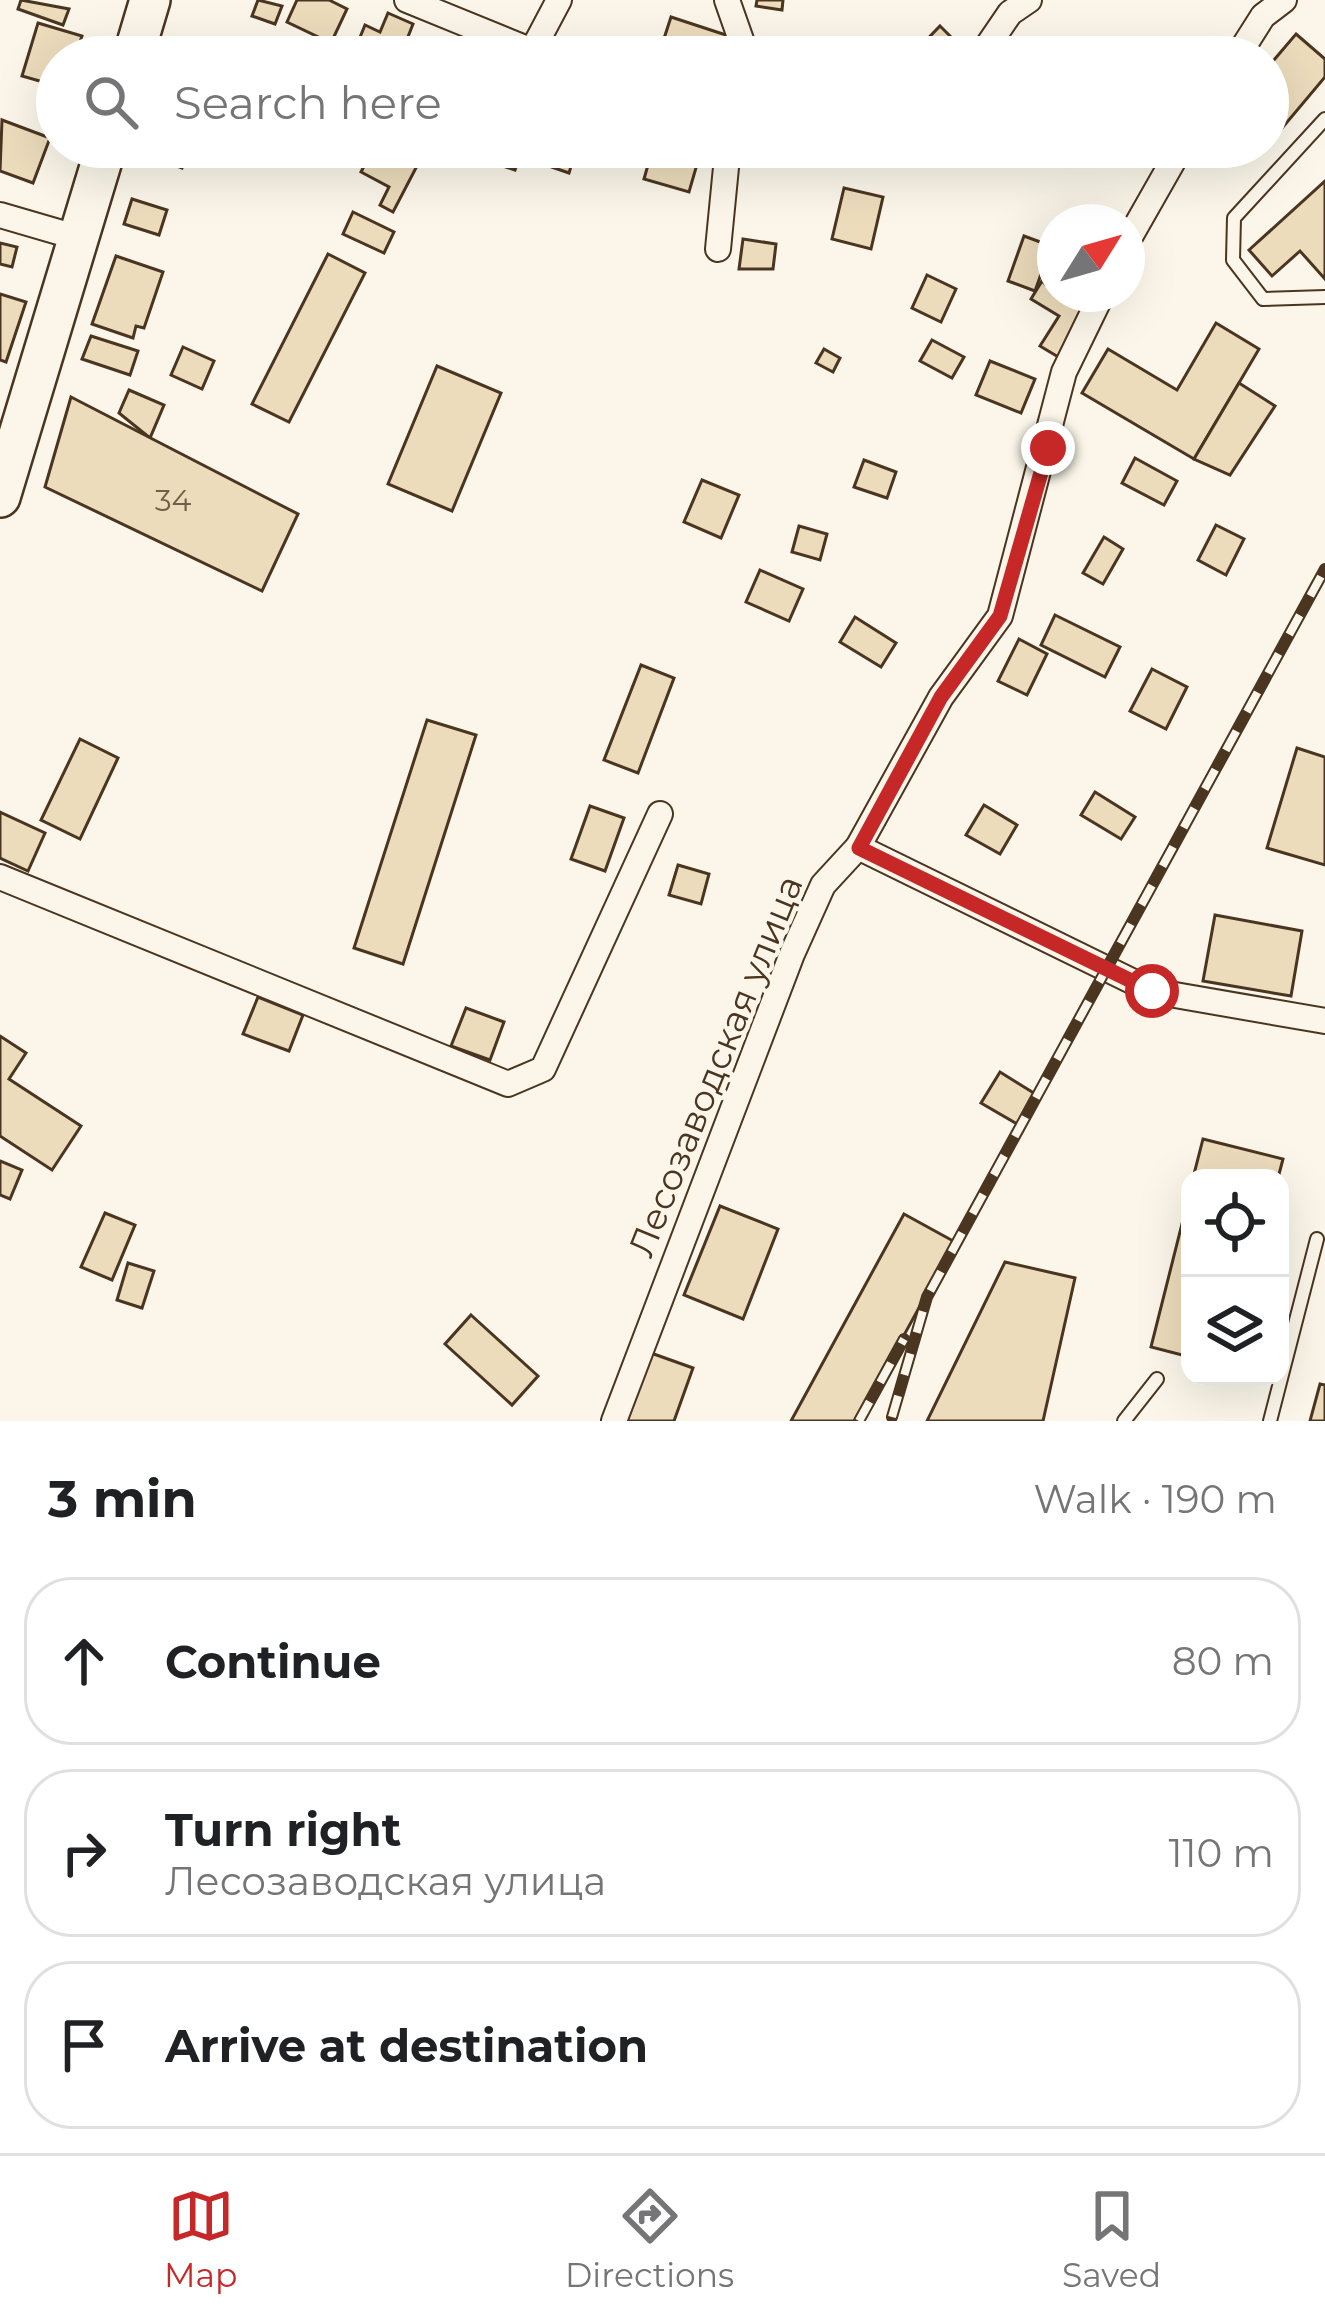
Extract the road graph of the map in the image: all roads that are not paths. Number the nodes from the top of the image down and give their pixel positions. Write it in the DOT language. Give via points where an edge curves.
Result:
graph roads {
  1 [pos="150,0"];
  2 [pos="406,0"];
  3 [pos="560,0"];
  4 [pos="727,0"];
  5 [pos="1029,0"];
  6 [pos="1284,0"];
  7 [pos="139,36"];
  8 [pos="495,36"];
  9 [pos="547,36"];
  10 [pos="740,36"];
  11 [pos="994,36"];
  12 [pos="1250,36"];
  13 [pos="1325,119"];
  14 [pos="1289,158"];
  15 [pos="100,168"];
  16 [pos="726,168"];
  17 [pos="1169,168"];
  18 [pos="1280,168"];
  19 [pos="1145,210"];
  20 [pos="0,215"];
  21 [pos="79,238"];
  22 [pos="718,249"];
  23 [pos="1325,297"];
  24 [pos="1093,312"];
  25 [pos="0,497"];
  26 [pos="660,814"];
  27 [pos="859,848"];
  28 [pos="0,877"];
  29 [pos="1325,1021"];
  30 [pos="1317,1239"];
  31 [pos="1156,1379"];
  32 [pos="614,1421"];
  33 [pos="1124,1421"];
  34 [pos="1270,1421"];
  1 -- 7 [label="main road"];
  2 -- 8 [label="street"];
  3 -- 9 [label="street"];
  4 -- 10 [label="street"];
  5 -- 11 [label="street"];
  6 -- 12 [label="street"];
  13 -- 14 [label="lane"];
  15 -- 21 [label="main road"];
  16 -- 22 [label="street"];
  17 -- 19 [label="street"];
  18 -- 23 [label="lane" via="1234,218 1233,260 1263,299"];
  20 -- 21 [label="street"];
  21 -- 25 [label="main road"];
  24 -- 27 [label="street, Лесозаводская улица" via="1064,372 1000,616 941,697"];
  26 -- 28 [label="street" via="542,1069 508,1084"];
  27 -- 29 [label="street" via="1152,991"];
  27 -- 32 [label="street, Лесозаводская улица" via="823,885 792,954"];
  30 -- 34 [label="lane"];
  31 -- 33 [label="lane"];
}
